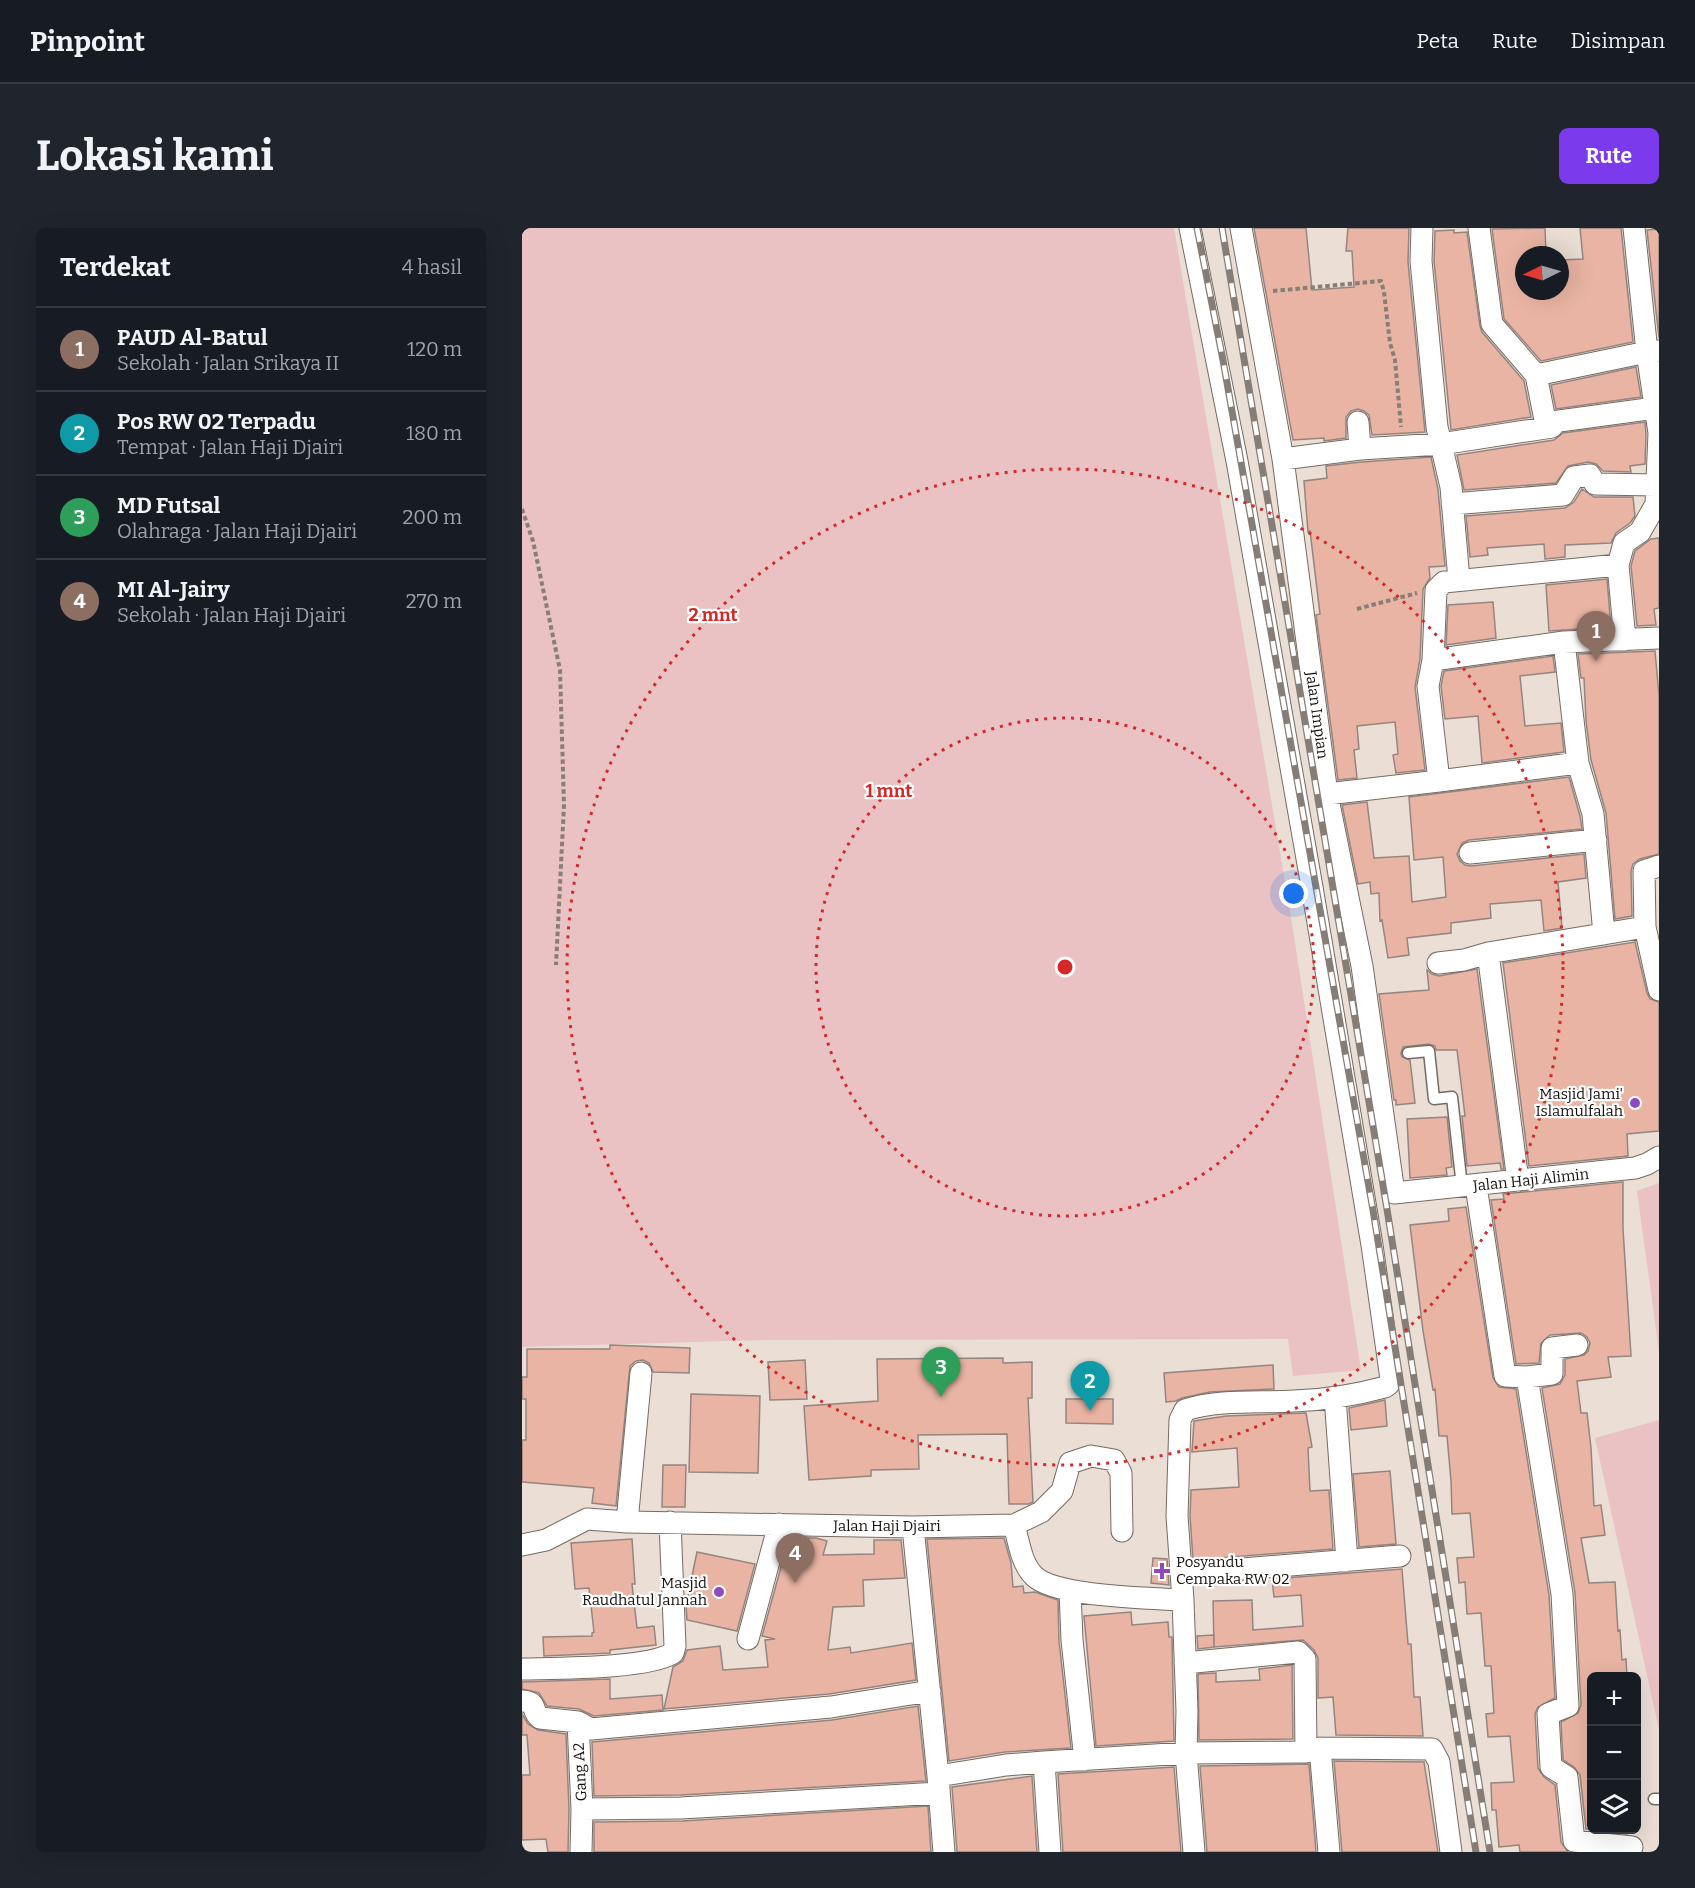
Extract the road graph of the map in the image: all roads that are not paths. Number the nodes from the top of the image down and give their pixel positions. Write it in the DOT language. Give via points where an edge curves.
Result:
graph roads {
  1 [pos="1191,228"];
  2 [pos="1241,228"];
  3 [pos="1422,228"];
  4 [pos="1479,228"];
  5 [pos="1634,228"];
  6 [pos="1653,351"];
  7 [pos="1536,375"];
  8 [pos="1655,408"];
  9 [pos="1358,422"];
  10 [pos="1552,422"];
  11 [pos="1659,434"];
  12 [pos="1441,444"];
  13 [pos="1360,448"];
  14 [pos="1283,459"];
  15 [pos="1657,485"];
  16 [pos="1452,504"];
  17 [pos="1650,530"];
  18 [pos="1618,565"];
  19 [pos="1459,580"];
  20 [pos="1659,638"];
  21 [pos="1625,640"];
  22 [pos="1563,642"];
  23 [pos="1433,660"];
  24 [pos="1578,763"];
  25 [pos="1439,781"];
  26 [pos="1327,794"];
  27 [pos="1596,840"];
  28 [pos="1470,853"];
  29 [pos="1659,866"];
  30 [pos="1645,927"];
  31 [pos="1604,934"];
  32 [pos="1488,953"];
  33 [pos="1438,963"];
  34 [pos="1659,990"];
  35 [pos="1408,1053"];
  36 [pos="1659,1157"];
  37 [pos="1518,1181"];
  38 [pos="1469,1186"];
  39 [pos="1398,1193"];
  40 [pos="1367,1212"];
  41 [pos="1577,1345"];
  42 [pos="641,1373"];
  43 [pos="1527,1377"];
  44 [pos="1335,1397"];
  45 [pos="627,1522"];
  46 [pos="670,1522"];
  47 [pos="779,1524"];
  48 [pos="1014,1525"];
  49 [pos="913,1527"];
  50 [pos="1122,1531"];
  51 [pos="522,1545"];
  52 [pos="1400,1556"];
  53 [pos="1347,1561"];
  54 [pos="1181,1574"];
  55 [pos="1070,1591"];
  56 [pos="1183,1600"];
  57 [pos="748,1639"];
  58 [pos="1185,1663"];
  59 [pos="522,1669"];
  60 [pos="930,1691"];
  61 [pos="522,1701"];
  62 [pos="578,1722"];
  63 [pos="1313,1750"];
  64 [pos="1185,1753"];
  65 [pos="1085,1760"];
  66 [pos="1044,1762"];
  67 [pos="939,1784"];
  68 [pos="582,1809"];
  69 [pos="1632,1847"];
  70 [pos="581,1852"];
  71 [pos="944,1852"];
  72 [pos="1050,1852"];
  73 [pos="1194,1852"];
  74 [pos="1329,1852"];
  75 [pos="1451,1852"];
  1 -- 40 [label="street" via="1237,461"];
  2 -- 14 [label="street, Jalan Impian"];
  3 -- 12 [label="street" via="1421,261"];
  4 -- 7 [label="street" via="1492,324"];
  5 -- 6 [label="street"];
  6 -- 7 [label="street"];
  6 -- 8 [label="street"];
  7 -- 10 [label="street" via="1545,420"];
  8 -- 10 [label="street"];
  8 -- 11 [label="street"];
  9 -- 13 [label="street"];
  10 -- 12 [label="street" via="1552,427"];
  11 -- 15 [label="street"];
  12 -- 13 [label="street"];
  12 -- 16 [label="street"];
  13 -- 14 [label="street"];
  14 -- 26 [label="street, Jalan Impian"];
  15 -- 16 [label="street" via="1595,484 1590,475 1574,477 1563,495"];
  15 -- 17 [label="street"];
  16 -- 19 [label="street"];
  17 -- 18 [label="street" via="1624,543"];
  18 -- 19 [label="street"];
  18 -- 21 [label="street"];
  19 -- 23 [label="street" via="1444,582 1436,590"];
  20 -- 21 [label="street"];
  21 -- 22 [label="street"];
  22 -- 23 [label="street"];
  22 -- 24 [label="street"];
  23 -- 25 [label="street" via="1428,686"];
  24 -- 25 [label="street"];
  24 -- 27 [label="street" via="1592,805"];
  25 -- 26 [label="street"];
  26 -- 39 [label="street, Jalan Impian" via="1362,966"];
  27 -- 28 [label="street"];
  27 -- 31 [label="street"];
  29 -- 30 [label="street" via="1644,871"];
  30 -- 31 [label="street"];
  30 -- 34 [label="street"];
  31 -- 32 [label="street"];
  32 -- 33 [label="street"];
  32 -- 37 [label="street"];
  35 -- 38 [label="lane" via="1429,1051 1434,1099 1452,1097"];
  36 -- 37 [label="street, Jalan Haji Alimin" via="1635,1168"];
  37 -- 38 [label="street, Jalan Haji Alimin"];
  38 -- 39 [label="street, Jalan Haji Alimin"];
  38 -- 43 [label="street" via="1505,1376"];
  39 -- 40 [label="street"];
  40 -- 44 [label="street" via="1390,1382 1385,1387"];
  41 -- 43 [label="street" via="1552,1348 1552,1374"];
  42 -- 45 [label="street"];
  43 -- 69 [label="street" via="1562,1594 1567,1661 1568,1706 1548,1714 1551,1767 1567,1777 1574,1841"];
  44 -- 53 [label="street"];
  44 -- 54 [label="street" via="1203,1404 1185,1410 1179,1430 1177,1505"];
  45 -- 46 [label="street, Jalan Haji Djairi"];
  45 -- 51 [label="street, Jalan Haji Djairi" via="587,1519 546,1540"];
  46 -- 47 [label="street, Jalan Haji Djairi"];
  46 -- 59 [label="street" via="673,1653 664,1659 616,1665"];
  47 -- 49 [label="street, Jalan Haji Djairi"];
  47 -- 57 [label="street"];
  48 -- 49 [label="street, Jalan Haji Djairi"];
  48 -- 50 [label="street" via="1041,1512 1062,1491 1070,1463 1091,1456 1114,1460 1121,1473"];
  48 -- 55 [label="street" via="1024,1562 1035,1577"];
  49 -- 60 [label="street"];
  52 -- 53 [label="street"];
  53 -- 54 [label="street"];
  54 -- 56 [label="street"];
  55 -- 56 [label="street"];
  55 -- 65 [label="street"];
  56 -- 58 [label="street"];
  58 -- 63 [label="street" via="1298,1652 1305,1659"];
  58 -- 64 [label="street"];
  60 -- 62 [label="street" via="831,1707 591,1729"];
  60 -- 67 [label="street"];
  61 -- 62 [label="street, Gang A2" via="533,1704 540,1718"];
  62 -- 68 [label="street, Gang A2"];
  63 -- 64 [label="street"];
  63 -- 74 [label="street"];
  63 -- 75 [label="street" via="1432,1749 1438,1762"];
  64 -- 65 [label="street"];
  64 -- 73 [label="street"];
  65 -- 66 [label="street"];
  66 -- 67 [label="street" via="1006,1765"];
  66 -- 72 [label="street"];
  67 -- 68 [label="street" via="681,1808"];
  67 -- 71 [label="street"];
  68 -- 70 [label="street, Gang A2"];
}
